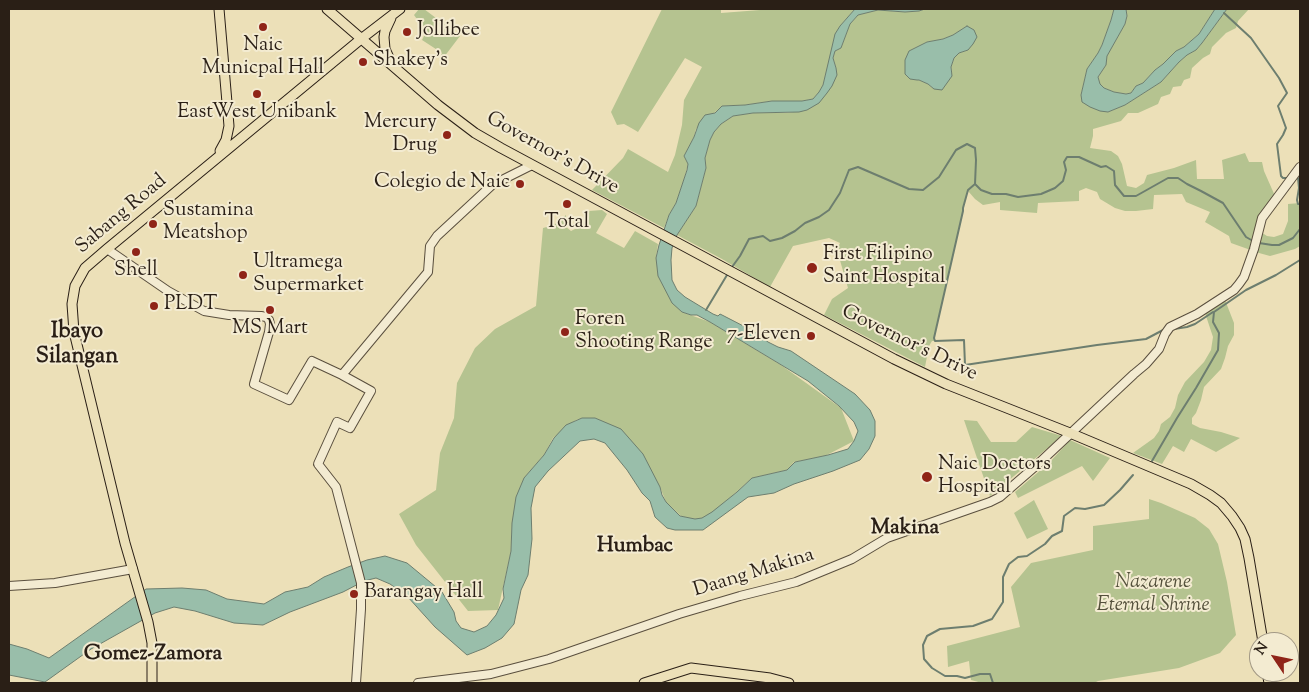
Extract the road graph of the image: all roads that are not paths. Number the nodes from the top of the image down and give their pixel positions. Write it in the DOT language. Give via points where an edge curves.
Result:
graph roads {
  1 [pos="218,9"];
  2 [pos="327,9"];
  3 [pos="397,12"];
  4 [pos="361,39"];
  5 [pos="396,68"];
  6 [pos="214,160"];
  7 [pos="532,165"];
  8 [pos="1300,167"];
  9 [pos="107,249"];
  10 [pos="342,375"];
  11 [pos="1070,433"];
  12 [pos="132,569"];
  13 [pos="9,586"];
  14 [pos="1260,632"];
  15 [pos="152,683"];
  16 [pos="356,683"];
  17 [pos="418,683"];
  18 [pos="644,683"];
  19 [pos="787,683"];
  1 -- 6 [label="main road" via="229,129 225,144"];
  2 -- 4 [label="main road, Governor's Drive"];
  3 -- 4 [label="main road"];
  3 -- 5 [label="main road" via="385,31 384,44"];
  4 -- 5 [label="main road, Governor's Drive"];
  4 -- 6 [label="main road, Sabang Road"];
  5 -- 7 [label="main road, Governor's Drive" via="471,130"];
  6 -- 9 [label="main road, Sabang Road"];
  7 -- 10 [label="street" via="492,185 437,236 430,246 428,272"];
  7 -- 11 [label="main road, Governor's Drive" via="929,376"];
  8 -- 11 [label="street, Daang Makina" via="1262,218 1240,284 1196,314 1170,327 1146,364"];
  9 -- 10 [label="street" via="168,291 204,311 266,317 270,324 269,332 254,384 289,400 312,362"];
  9 -- 12 [label="main road, Sabang Road" via="85,268 75,286 72,304 74,332"];
  10 -- 16 [label="street" via="371,391 350,428 337,422 318,464 336,487 361,584"];
  11 -- 14 [label="main road, Governor's Drive" via="1191,484 1226,508 1247,545"];
  11 -- 17 [label="street, Daang Makina" via="1000,497 887,538 852,559 796,582 679,614 549,659 491,674"];
  12 -- 13 [label="street" via="55,583"];
  12 -- 15 [label="main road, Sabang Road" via="152,643"];
  18 -- 19 [label="main road" via="691,668"];
}
